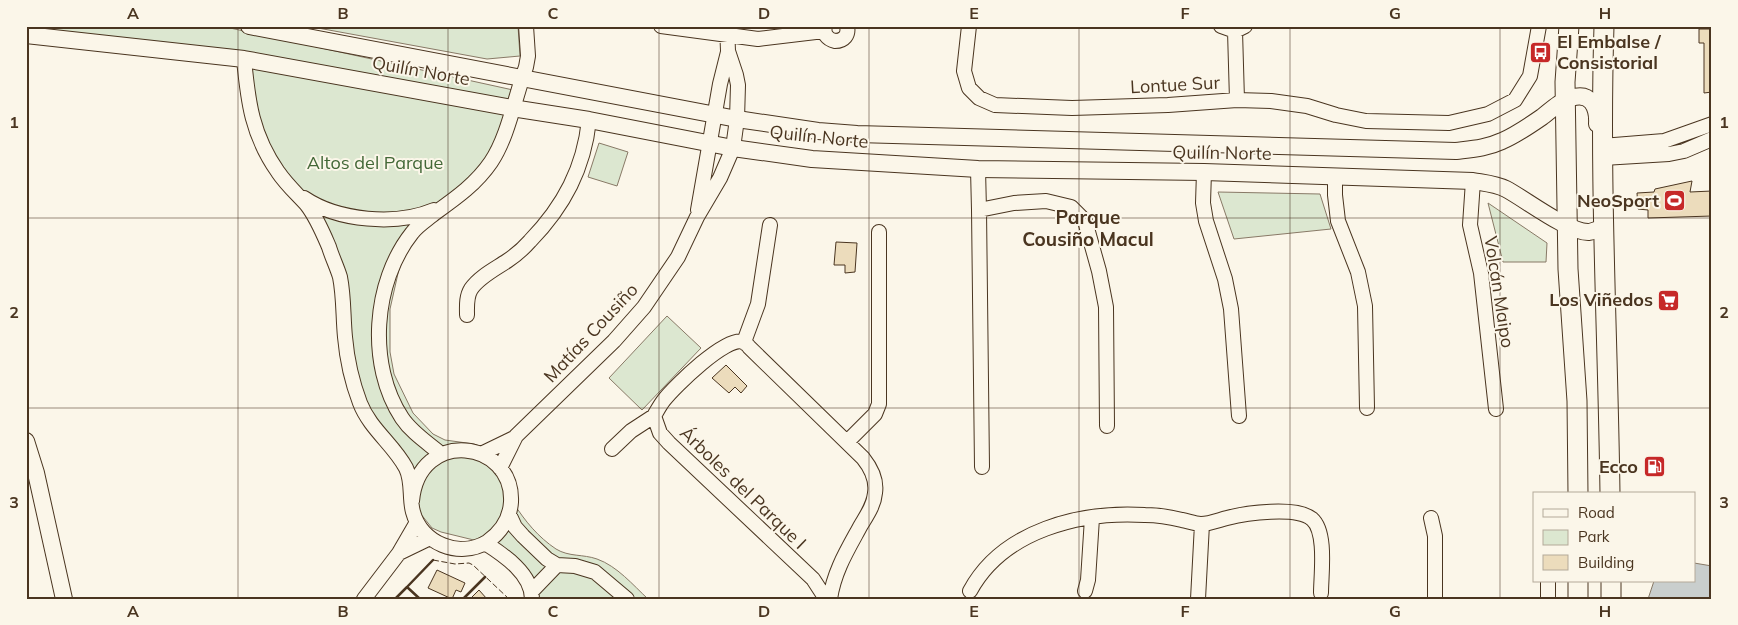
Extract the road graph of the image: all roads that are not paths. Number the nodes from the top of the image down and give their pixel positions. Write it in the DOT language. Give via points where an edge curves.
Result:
graph roads {
  1 [pos="526,26"];
  2 [pos="662,26"];
  3 [pos="847,26"];
  4 [pos="969,26"];
  5 [pos="1221,26"];
  6 [pos="1539,26"];
  7 [pos="1569,26"];
  8 [pos="1604,26"];
  9 [pos="254,27"];
  10 [pos="825,29"];
  11 [pos="1240,29"];
  12 [pos="727,30"];
  13 [pos="26,35"];
  14 [pos="728,51"];
  15 [pos="244,58"];
  16 [pos="522,78"];
  17 [pos="1237,100"];
  18 [pos="1565,100"];
  19 [pos="512,108"];
  20 [pos="715,115"];
  21 [pos="737,119"];
  22 [pos="589,120"];
  23 [pos="1712,124"];
  24 [pos="1712,140"];
  25 [pos="710,143"];
  26 [pos="733,148"];
  27 [pos="1602,152"];
  28 [pos="978,169"];
  29 [pos="1204,172"];
  30 [pos="1335,176"];
  31 [pos="1473,181"];
  32 [pos="288,184"];
  33 [pos="448,204"];
  34 [pos="980,210"];
  35 [pos="697,217"];
  36 [pos="770,225"];
  37 [pos="1567,225"];
  38 [pos="1604,227"];
  39 [pos="879,232"];
  40 [pos="467,316"];
  41 [pos="744,342"];
  42 [pos="1367,408"];
  43 [pos="1496,409"];
  44 [pos="654,416"];
  45 [pos="1239,416"];
  46 [pos="1107,426"];
  47 [pos="514,438"];
  48 [pos="26,441"];
  49 [pos="847,442"];
  50 [pos="612,449"];
  51 [pos="441,454"];
  52 [pos="481,454"];
  53 [pos="500,468"];
  54 [pos="982,468"];
  55 [pos="1578,492"];
  56 [pos="1610,492"];
  57 [pos="412,501"];
  58 [pos="509,514"];
  59 [pos="1092,518"];
  60 [pos="1431,518"];
  61 [pos="417,522"];
  62 [pos="1202,524"];
  63 [pos="430,538"];
  64 [pos="485,543"];
  65 [pos="399,553"];
  66 [pos="557,565"];
  67 [pos="840,565"];
  68 [pos="802,571"];
  69 [pos="1548,582"];
  70 [pos="1578,582"];
  71 [pos="1611,582"];
  72 [pos="970,591"];
  73 [pos="1085,591"];
  74 [pos="1321,593"];
  75 [pos="532,595"];
  76 [pos="64,599"];
  77 [pos="364,599"];
  78 [pos="627,599"];
  79 [pos="828,599"];
  80 [pos="1198,599"];
  81 [pos="1435,599"];
  82 [pos="1548,599"];
  83 [pos="1578,599"];
  84 [pos="1611,599"];
  1 -- 16 [label="street" via="528,56"];
  2 -- 12 [label="street"];
  3 -- 10 [label="street" via="845,37 835,42 828,38"];
  4 -- 17 [label="street, Lontue Sur" via="964,71 970,88 979,98 995,105 1072,108"];
  5 -- 11 [label="street"];
  6 -- 17 [label="street, Lontue Sur" via="1530,76 1514,100 1488,114 1449,123 1366,121 1307,106"];
  7 -- 18 [label="main road"];
  8 -- 27 [label="main road"];
  9 -- 16 [label="street, Quilín Norte"];
  10 -- 12 [label="street" via="758,39"];
  11 -- 17 [label="street"];
  12 -- 14 [label="street, Matías Cousiño"];
  13 -- 15 [label="street, Quilín Norte"];
  14 -- 20 [label="street, Matías Cousiño"];
  14 -- 21 [label="street, Matías Cousiño" via="738,85"];
  15 -- 19 [label="street, Quilín Norte"];
  15 -- 32 [label="street" via="247,96 254,124 268,157"];
  16 -- 19 [label="street"];
  16 -- 20 [label="street, Quilín Norte"];
  18 -- 21 [label="street, Quilín Norte" via="1502,141 1483,148 1456,151 857,134"];
  18 -- 27 [label="street" via="1581,96 1595,105"];
  18 -- 37 [label="main road"];
  19 -- 22 [label="street, Quilín Norte"];
  19 -- 33 [label="street" via="500,149 473,184"];
  20 -- 21 [label="street, Quilín Norte"];
  20 -- 25 [label="street, Matías Cousiño"];
  21 -- 26 [label="street, Matías Cousiño"];
  22 -- 25 [label="street, Quilín Norte"];
  22 -- 40 [label="street" via="581,162 560,204 531,241 472,289 467,302"];
  23 -- 27 [label="street" via="1664,141"];
  24 -- 27 [label="street" via="1669,154"];
  25 -- 26 [label="street, Quilín Norte"];
  25 -- 35 [label="street, Matías Cousiño"];
  26 -- 28 [label="street, Quilín Norte" via="812,159"];
  26 -- 35 [label="street, Matías Cousiño"];
  27 -- 38 [label="main road"];
  28 -- 29 [label="street, Quilín Norte"];
  28 -- 34 [label="street"];
  29 -- 30 [label="street, Quilín Norte"];
  29 -- 45 [label="street" via="1206,221 1225,279 1231,310"];
  30 -- 31 [label="street, Quilín Norte"];
  30 -- 42 [label="street" via="1338,221 1358,272 1365,306"];
  31 -- 37 [label="street, Quilín Norte" via="1506,189"];
  31 -- 43 [label="street, Volcán Maipo" via="1470,225 1481,273"];
  32 -- 33 [label="street" via="321,208 354,217 393,218 426,214"];
  32 -- 57 [label="street" via="308,207 328,246 339,275 353,383 372,424 406,468"];
  33 -- 51 [label="street" via="413,231 396,260 384,298 380,339 384,380 393,401 412,430"];
  34 -- 46 [label="street" via="1046,201 1071,207 1085,221 1100,271 1106,307"];
  34 -- 54 [label="street"];
  35 -- 47 [label="street, Matías Cousiño" via="678,257 644,307 614,341"];
  36 -- 41 [label="street" via="758,304"];
  37 -- 38 [label="street, Quilín Norte" via="1588,232"];
  37 -- 55 [label="main road" via="1577,401"];
  38 -- 56 [label="main road"];
  39 -- 49 [label="street" via="879,404 875,414"];
  41 -- 44 [label="street" via="737,341 719,349 702,362 664,400"];
  41 -- 49 [label="street, Árboles del Parque I"];
  44 -- 50 [label="street"];
  44 -- 68 [label="street, Árboles del Parque I" via="660,433 669,444"];
  47 -- 52 [label="street, Matías Cousiño"];
  47 -- 53 [label="street, Matías Cousiño"];
  48 -- 76 [label="street"];
  49 -- 67 [label="street, Árboles del Parque I" via="869,466 875,478 876,491 873,503"];
  51 -- 52 [label="street" via="468,450"];
  51 -- 57 [label="street" via="431,460 416,478"];
  52 -- 53 [label="street"];
  53 -- 58 [label="street" via="509,485"];
  57 -- 61 [label="street"];
  58 -- 64 [label="street" via="495,536"];
  58 -- 66 [label="street" via="515,527 539,554"];
  59 -- 62 [label="street" via="1118,514 1147,515"];
  59 -- 72 [label="street" via="1059,524 1017,543 992,561"];
  59 -- 73 [label="street"];
  60 -- 81 [label="street" via="1435,536"];
  61 -- 63 [label="street"];
  61 -- 65 [label="street"];
  62 -- 74 [label="street" via="1257,513 1293,513 1308,517 1316,524 1320,537"];
  62 -- 80 [label="street"];
  63 -- 64 [label="street" via="451,548"];
  63 -- 65 [label="street"];
  64 -- 75 [label="street" via="508,559 522,575"];
  65 -- 77 [label="street"];
  66 -- 75 [label="street"];
  66 -- 78 [label="street" via="595,572"];
  67 -- 68 [label="street" via="824,575"];
  67 -- 79 [label="street, Árboles del Parque I"];
  68 -- 79 [label="street, Árboles del Parque I" via="813,579"];
  69 -- 82 [label="street"];
  70 -- 83 [label="main road"];
  71 -- 84 [label="main road"];
}
